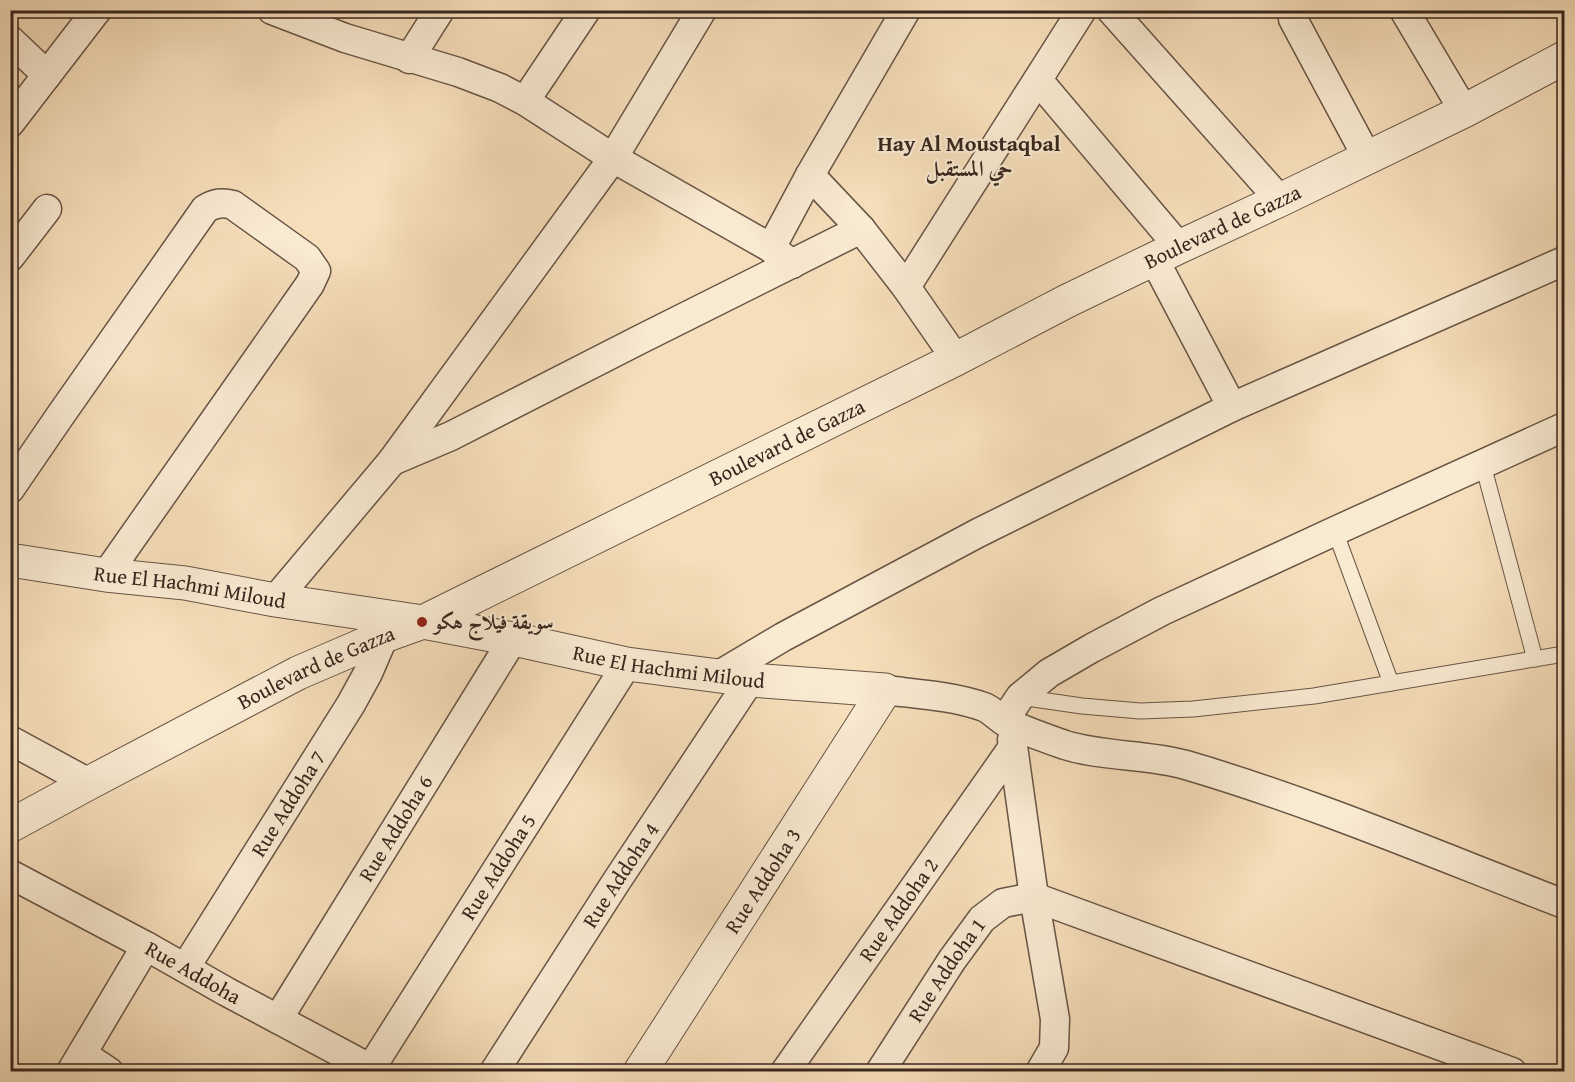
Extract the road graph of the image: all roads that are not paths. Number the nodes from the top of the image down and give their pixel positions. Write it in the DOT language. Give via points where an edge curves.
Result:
graph roads {
  1 [pos="97,10"];
  2 [pos="440,10"];
  3 [pos="586,10"];
  4 [pos="702,10"];
  5 [pos="906,10"];
  6 [pos="1082,10"];
  7 [pos="1111,10"];
  8 [pos="1292,10"];
  9 [pos="1404,10"];
  10 [pos="285,13"];
  11 [pos="10,40"];
  12 [pos="1564,58"];
  13 [pos="410,59"];
  14 [pos="47,75"];
  15 [pos="1038,80"];
  16 [pos="525,101"];
  17 [pos="1464,111"];
  18 [pos="10,123"];
  19 [pos="1368,157"];
  20 [pos="613,158"];
  21 [pos="810,175"];
  22 [pos="1280,200"];
  23 [pos="47,210"];
  24 [pos="861,229"];
  25 [pos="1166,253"];
  26 [pos="782,256"];
  27 [pos="10,257"];
  28 [pos="1564,261"];
  29 [pos="906,287"];
  30 [pos="957,359"];
  31 [pos="1232,407"];
  32 [pos="1564,427"];
  33 [pos="392,461"];
  34 [pos="1483,465"];
  35 [pos="10,489"];
  36 [pos="1335,531"];
  37 [pos="10,561"];
  38 [pos="106,575"];
  39 [pos="275,600"];
  40 [pos="423,622"];
  41 [pos="384,636"];
  42 [pos="513,639"];
  43 [pos="1564,654"];
  44 [pos="1535,659"];
  45 [pos="627,664"];
  46 [pos="735,677"];
  47 [pos="1391,683"];
  48 [pos="885,690"];
  49 [pos="1020,697"];
  50 [pos="1004,721"];
  51 [pos="10,740"];
  52 [pos="1013,747"];
  53 [pos="89,783"];
  54 [pos="10,826"];
  55 [pos="10,874"];
  56 [pos="1034,897"];
  57 [pos="1564,904"];
  58 [pos="146,946"];
  59 [pos="185,968"];
  60 [pos="278,1019"];
  61 [pos="77,1063"];
  62 [pos="374,1070"];
  63 [pos="109,1071"];
  64 [pos="494,1071"];
  65 [pos="640,1071"];
  66 [pos="785,1071"];
  67 [pos="880,1071"];
  68 [pos="1040,1071"];
  69 [pos="1512,1071"];
  1 -- 14 [label="street"];
  2 -- 13 [label="street"];
  3 -- 16 [label="street"];
  4 -- 20 [label="street"];
  5 -- 21 [label="street"];
  6 -- 15 [label="street"];
  7 -- 22 [label="street"];
  8 -- 19 [label="street" via="1293,19"];
  9 -- 17 [label="street"];
  10 -- 13 [label="street"];
  11 -- 14 [label="street"];
  12 -- 17 [label="street, Boulevard de Gazza"];
  13 -- 16 [label="street" via="458,72"];
  14 -- 18 [label="street"];
  15 -- 25 [label="street"];
  15 -- 29 [label="street"];
  16 -- 20 [label="street"];
  17 -- 19 [label="street, Boulevard de Gazza"];
  19 -- 22 [label="street, Boulevard de Gazza"];
  20 -- 26 [label="street"];
  20 -- 33 [label="street"];
  21 -- 24 [label="street"];
  21 -- 26 [label="street"];
  22 -- 25 [label="street, Boulevard de Gazza"];
  23 -- 27 [label="street"];
  24 -- 26 [label="street"];
  24 -- 29 [label="street"];
  25 -- 30 [label="street, Boulevard de Gazza"];
  25 -- 31 [label="street"];
  26 -- 33 [label="street" via="643,338 452,436"];
  28 -- 31 [label="street"];
  29 -- 30 [label="street"];
  30 -- 40 [label="street, Boulevard de Gazza"];
  31 -- 46 [label="street" via="978,533 783,637"];
  32 -- 34 [label="street"];
  33 -- 39 [label="street"];
  34 -- 36 [label="street"];
  34 -- 44 [label="lane"];
  35 -- 38 [label="street" via="206,208 214,204 233,205 307,258 315,271 310,284"];
  36 -- 47 [label="lane"];
  36 -- 49 [label="street" via="1162,611 1049,673"];
  37 -- 38 [label="street, Rue El Hachmi Miloud"];
  38 -- 39 [label="street, Rue El Hachmi Miloud" via="185,583"];
  39 -- 40 [label="street, Rue El Hachmi Miloud"];
  40 -- 41 [label="street, Boulevard de Gazza"];
  40 -- 42 [label="street, Rue El Hachmi Miloud"];
  41 -- 53 [label="street, Boulevard de Gazza" via="298,673"];
  41 -- 59 [label="street, Rue Addoha 7" via="351,704"];
  42 -- 45 [label="street, Rue El Hachmi Miloud"];
  42 -- 60 [label="street, Rue Addoha 6"];
  43 -- 44 [label="lane"];
  44 -- 47 [label="lane"];
  45 -- 46 [label="street, Rue El Hachmi Miloud"];
  45 -- 62 [label="street, Rue Addoha 5"];
  46 -- 48 [label="street, Rue El Hachmi Miloud"];
  46 -- 64 [label="street, Rue Addoha 4" via="622,872"];
  47 -- 49 [label="lane" via="1314,696 1140,711"];
  48 -- 50 [label="street, Rue El Hachmi Miloud" via="985,707"];
  48 -- 65 [label="street, Rue Addoha 3"];
  49 -- 50 [label="street"];
  50 -- 52 [label="street" via="1011,731"];
  50 -- 57 [label="street, Rue El Hachmi Miloud" via="1068,746 1175,762 1213,773"];
  51 -- 53 [label="street"];
  52 -- 56 [label="street"];
  52 -- 66 [label="street, Rue Addoha 2"];
  53 -- 54 [label="street, Boulevard de Gazza"];
  55 -- 58 [label="street, Rue Addoha"];
  56 -- 67 [label="street, Rue Addoha 1" via="1003,903 982,920"];
  56 -- 68 [label="street" via="1055,1019 1054,1048"];
  56 -- 69 [label="street"];
  58 -- 59 [label="street, Rue Addoha"];
  58 -- 61 [label="street"];
  59 -- 60 [label="street, Rue Addoha"];
  60 -- 62 [label="street, Rue Addoha"];
  61 -- 63 [label="street"];
}
